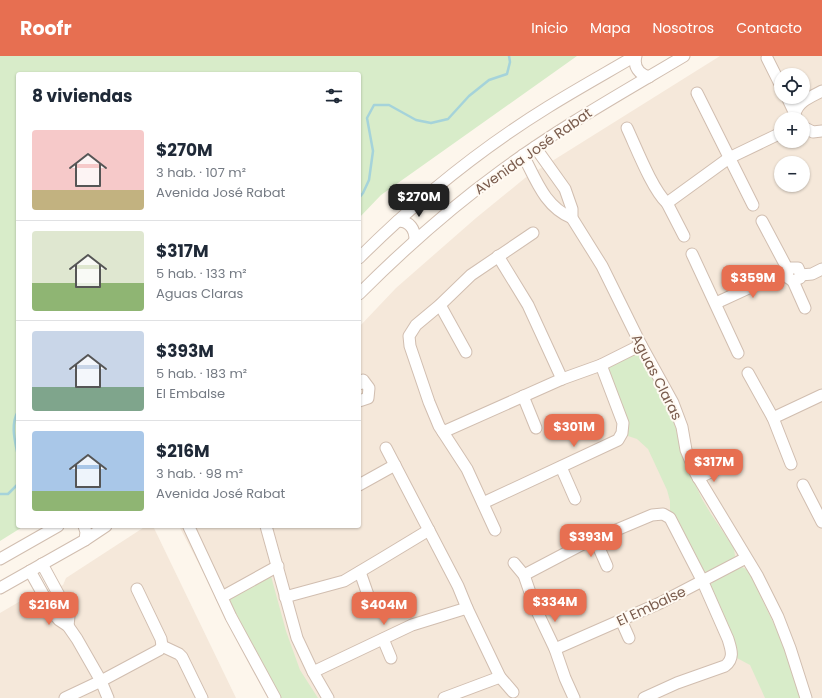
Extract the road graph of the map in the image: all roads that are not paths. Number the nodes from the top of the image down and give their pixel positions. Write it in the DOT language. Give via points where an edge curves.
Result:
graph roads {
  1 [pos="635,56"];
  2 [pos="684,56"];
  3 [pos="767,58"];
  4 [pos="774,72"];
  5 [pos="649,77"];
  6 [pos="822,91"];
  7 [pos="696,93"];
  8 [pos="797,112"];
  9 [pos="627,128"];
  10 [pos="810,130"];
  11 [pos="822,131"];
  12 [pos="774,136"];
  13 [pos="535,147"];
  14 [pos="523,155"];
  15 [pos="729,158"];
  16 [pos="667,203"];
  17 [pos="753,205"];
  18 [pos="572,218"];
  19 [pos="398,221"];
  20 [pos="762,221"];
  21 [pos="532,233"];
  22 [pos="684,236"];
  23 [pos="415,240"];
  24 [pos="692,254"];
  25 [pos="361,256"];
  26 [pos="498,256"];
  27 [pos="822,269"];
  28 [pos="792,275"];
  29 [pos="361,292"];
  30 [pos="716,304"];
  31 [pos="440,305"];
  32 [pos="804,308"];
  33 [pos="641,345"];
  34 [pos="466,352"];
  35 [pos="738,353"];
  36 [pos="601,365"];
  37 [pos="748,373"];
  38 [pos="562,378"];
  39 [pos="361,382"];
  40 [pos="822,395"];
  41 [pos="523,396"];
  42 [pos="361,400"];
  43 [pos="773,418"];
  44 [pos="536,428"];
  45 [pos="443,432"];
  46 [pos="386,448"];
  47 [pos="791,464"];
  48 [pos="395,465"];
  49 [pos="561,467"];
  50 [pos="721,467"];
  51 [pos="698,478"];
  52 [pos="361,484"];
  53 [pos="803,485"];
  54 [pos="575,499"];
  55 [pos="482,503"];
  56 [pos="822,522"];
  57 [pos="54,528"];
  58 [pos="85,528"];
  59 [pos="103,528"];
  60 [pos="189,528"];
  61 [pos="270,528"];
  62 [pos="429,530"];
  63 [pos="495,530"];
  64 [pos="595,539"];
  65 [pos="85,540"];
  66 [pos="0,558"];
  67 [pos="746,558"];
  68 [pos="514,563"];
  69 [pos="42,564"];
  70 [pos="278,566"];
  71 [pos="608,566"];
  72 [pos="30,571"];
  73 [pos="360,572"];
  74 [pos="524,575"];
  75 [pos="702,580"];
  76 [pos="0,588"];
  77 [pos="136,589"];
  78 [pos="368,595"];
  79 [pos="222,596"];
  80 [pos="285,597"];
  81 [pos="467,608"];
  82 [pos="622,620"];
  83 [pos="68,626"];
  84 [pos="629,638"];
  85 [pos="383,639"];
  86 [pos="162,646"];
  87 [pos="555,648"];
  88 [pos="391,658"];
  89 [pos="313,672"];
  90 [pos="500,677"];
  91 [pos="101,681"];
  92 [pos="514,692"];
  93 [pos="650,697"];
  94 [pos="65,698"];
  95 [pos="108,698"];
  96 [pos="202,698"];
  97 [pos="275,698"];
  98 [pos="328,698"];
  99 [pos="444,698"];
  100 [pos="574,698"];
  101 [pos="806,698"];
  1 -- 5 [label="street" via="637,70"];
  1 -- 19 [label="street, Avenida José Rabat" via="517,127"];
  2 -- 5 [label="street, Avenida José Rabat"];
  3 -- 4 [label="street"];
  5 -- 13 [label="street, Avenida José Rabat"];
  6 -- 8 [label="street" via="799,105"];
  7 -- 15 [label="street"];
  9 -- 16 [label="street" via="655,187"];
  10 -- 11 [label="street"];
  12 -- 15 [label="street"];
  13 -- 14 [label="street, Avenida José Rabat"];
  13 -- 18 [label="street, Aguas Claras" via="565,189 572,208"];
  14 -- 18 [label="street, Aguas Claras" via="548,202 562,214"];
  14 -- 23 [label="street, Avenida José Rabat" via="489,179"];
  15 -- 16 [label="street"];
  15 -- 17 [label="street"];
  16 -- 22 [label="street"];
  18 -- 33 [label="street, Aguas Claras" via="602,266"];
  19 -- 23 [label="street" via="411,226"];
  19 -- 25 [label="street, Avenida José Rabat"];
  20 -- 28 [label="street"];
  21 -- 26 [label="street"];
  23 -- 29 [label="street, Avenida José Rabat"];
  24 -- 30 [label="street"];
  26 -- 31 [label="street" via="471,275"];
  26 -- 38 [label="street" via="528,305"];
  27 -- 28 [label="street" via="812,274"];
  28 -- 30 [label="street" via="779,274"];
  28 -- 32 [label="street"];
  30 -- 35 [label="street"];
  31 -- 34 [label="street"];
  31 -- 45 [label="street" via="416,325 411,331 409,341 429,402"];
  33 -- 36 [label="street"];
  33 -- 51 [label="street, Aguas Claras" via="674,403 686,450"];
  36 -- 38 [label="street"];
  36 -- 49 [label="street" via="623,423 621,436 618,440"];
  37 -- 43 [label="street"];
  38 -- 41 [label="street"];
  39 -- 42 [label="street" via="363,380 369,388 368,398"];
  40 -- 43 [label="street"];
  41 -- 44 [label="street"];
  41 -- 45 [label="street"];
  43 -- 47 [label="street"];
  45 -- 55 [label="street" via="467,469"];
  46 -- 48 [label="street"];
  48 -- 52 [label="street"];
  48 -- 62 [label="street"];
  49 -- 54 [label="street"];
  49 -- 55 [label="street"];
  50 -- 51 [label="street"];
  51 -- 67 [label="street, Aguas Claras"];
  53 -- 56 [label="street"];
  55 -- 63 [label="street"];
  57 -- 66 [label="street"];
  58 -- 65 [label="street"];
  59 -- 65 [label="street"];
  60 -- 79 [label="street"];
  61 -- 70 [label="street"];
  62 -- 73 [label="street"];
  62 -- 81 [label="street"];
  64 -- 71 [label="street"];
  64 -- 74 [label="street"];
  64 -- 75 [label="street" via="652,515 663,514 672,521"];
  65 -- 69 [label="street"];
  67 -- 75 [label="street, El Embalse"];
  67 -- 101 [label="street, Aguas Claras" via="778,617"];
  68 -- 74 [label="street"];
  69 -- 72 [label="street"];
  69 -- 83 [label="street" via="67,610"];
  70 -- 79 [label="street"];
  70 -- 80 [label="street"];
  72 -- 76 [label="street"];
  72 -- 83 [label="street" via="54,614"];
  73 -- 78 [label="street"];
  73 -- 80 [label="street" via="344,580"];
  74 -- 87 [label="street" via="535,607"];
  75 -- 82 [label="street, El Embalse"];
  75 -- 93 [label="street" via="731,648 730,659 725,666 677,683"];
  77 -- 86 [label="street"];
  79 -- 97 [label="street"];
  80 -- 89 [label="street" via="297,638"];
  81 -- 85 [label="street" via="412,625"];
  81 -- 90 [label="street"];
  82 -- 84 [label="street"];
  82 -- 87 [label="street, El Embalse"];
  83 -- 91 [label="street"];
  85 -- 88 [label="street"];
  85 -- 89 [label="street"];
  86 -- 91 [label="street"];
  86 -- 96 [label="street" via="179,654"];
  87 -- 100 [label="street"];
  89 -- 98 [label="street"];
  90 -- 92 [label="street"];
  90 -- 99 [label="street"];
  91 -- 94 [label="street"];
  91 -- 95 [label="street"];
}
